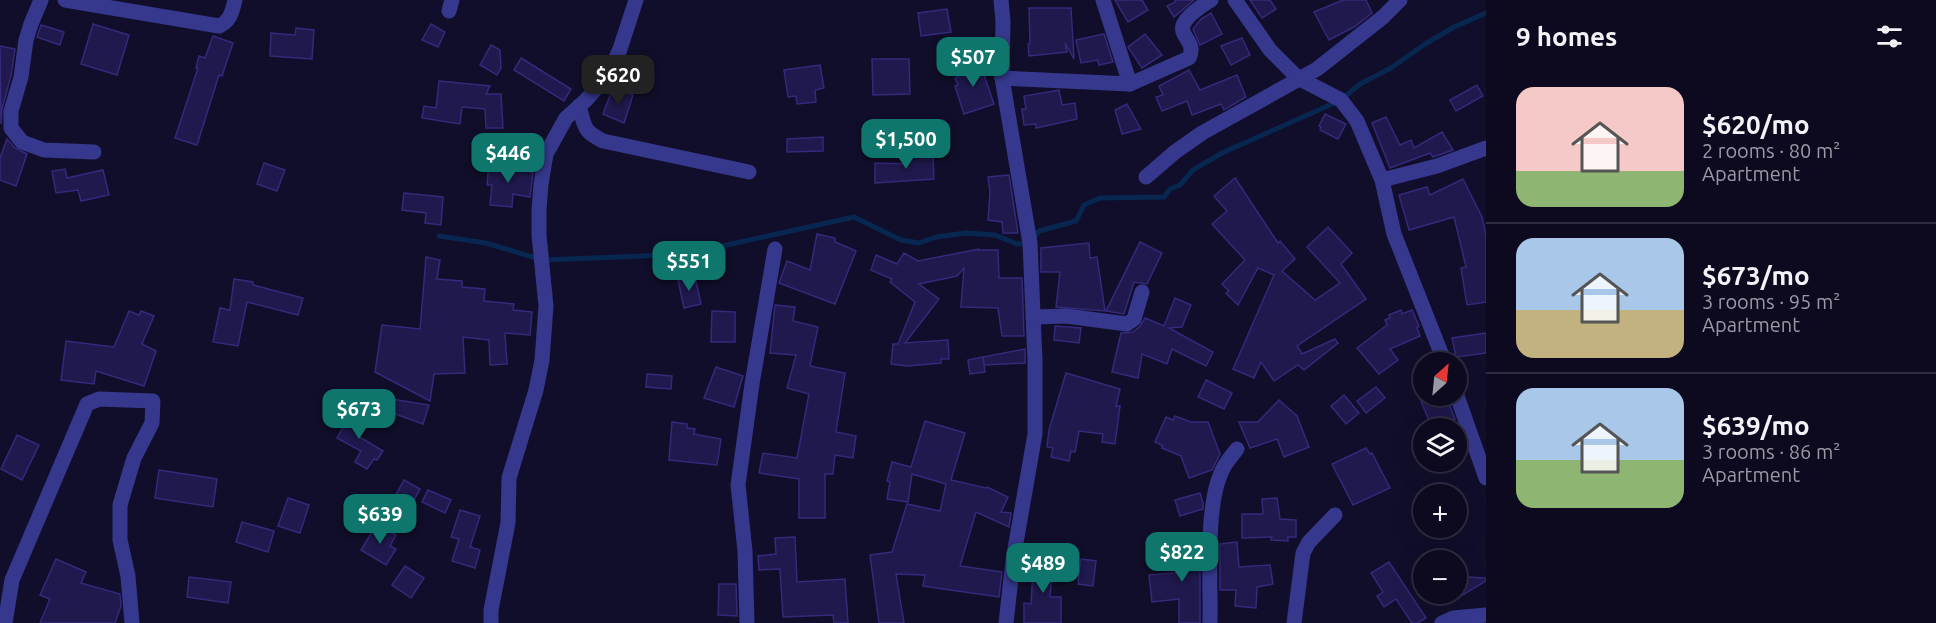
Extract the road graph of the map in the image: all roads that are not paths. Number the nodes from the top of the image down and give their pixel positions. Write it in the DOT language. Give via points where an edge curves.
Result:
graph roads {
  1 [pos="41,0"];
  2 [pos="65,0"];
  3 [pos="235,0"];
  4 [pos="636,0"];
  5 [pos="1001,0"];
  6 [pos="1102,0"];
  7 [pos="1211,0"];
  8 [pos="1235,0"];
  9 [pos="1400,0"];
  10 [pos="1002,78"];
  11 [pos="1298,78"];
  12 [pos="1130,84"];
  13 [pos="579,106"];
  14 [pos="1486,148"];
  15 [pos="94,152"];
  16 [pos="749,172"];
  17 [pos="1146,177"];
  18 [pos="1382,180"];
  19 [pos="775,249"];
  20 [pos="1142,292"];
  21 [pos="1033,317"];
  22 [pos="1441,352"];
  23 [pos="1461,406"];
  24 [pos="1237,449"];
  25 [pos="1486,478"];
  26 [pos="1335,514"];
  27 [pos="1486,615"];
  28 [pos="5,623"];
  29 [pos="132,623"];
  30 [pos="491,623"];
  31 [pos="747,623"];
  32 [pos="1006,623"];
  33 [pos="1210,623"];
  34 [pos="1294,623"];
  35 [pos="1442,623"];
  1 -- 15 [label="street" via="26,40 11,128 22,142 44,150"];
  2 -- 3 [label="street" via="219,26 230,18"];
  4 -- 13 [label="street" via="609,75"];
  5 -- 10 [label="street"];
  6 -- 12 [label="street"];
  7 -- 12 [label="street" via="1182,23 1192,52 1189,58"];
  8 -- 11 [label="street" via="1270,50"];
  9 -- 11 [label="street" via="1317,69"];
  10 -- 12 [label="street"];
  10 -- 21 [label="street" via="1030,243"];
  11 -- 17 [label="street" via="1189,141"];
  11 -- 18 [label="street" via="1341,100 1350,110"];
  13 -- 16 [label="street" via="584,126 603,141"];
  13 -- 30 [label="street" via="566,118 546,154 539,209 546,306 542,360 509,478 508,523"];
  14 -- 18 [label="street"];
  18 -- 22 [label="street" via="1394,234"];
  19 -- 31 [label="street" via="738,485"];
  20 -- 21 [label="street" via="1134,319 1127,324 1066,316"];
  21 -- 32 [label="street" via="1035,434"];
  23 -- 25 [label="street"];
  24 -- 33 [label="street" via="1221,471 1214,500"];
  26 -- 34 [label="street" via="1303,553"];
  27 -- 35 [label="street"];
  28 -- 29 [label="street" via="12,580 87,404 99,399 153,401 152,423 134,458 120,505 120,540"];
}
